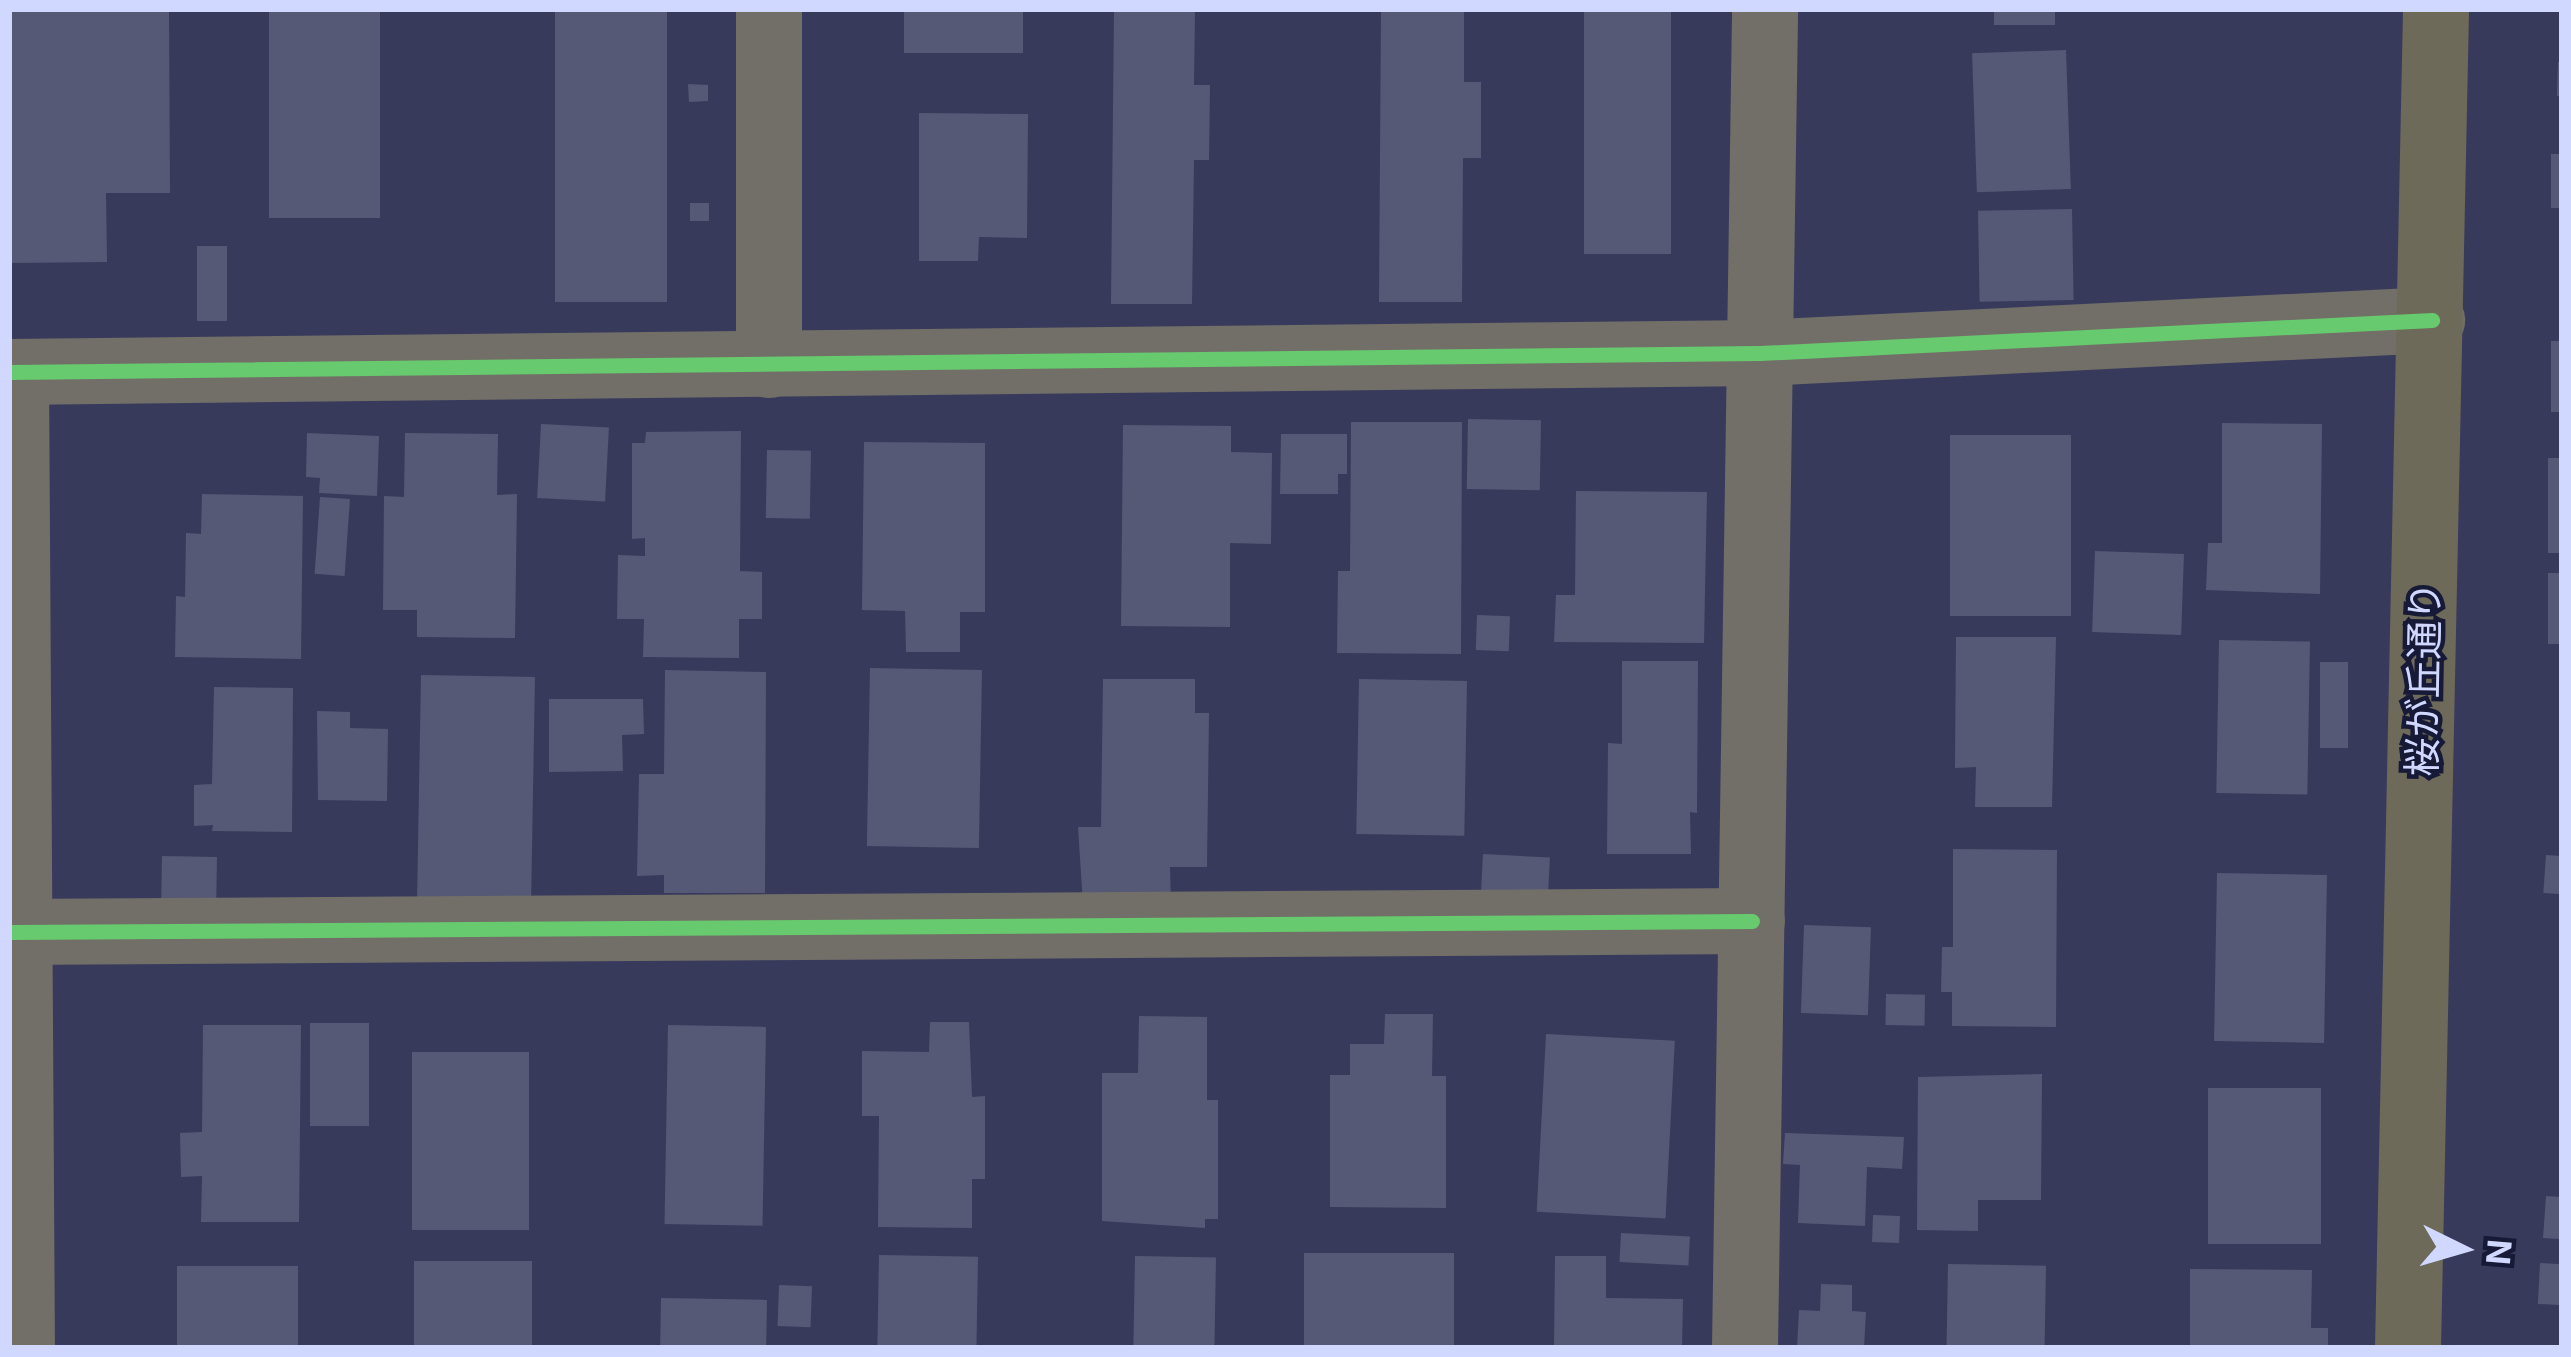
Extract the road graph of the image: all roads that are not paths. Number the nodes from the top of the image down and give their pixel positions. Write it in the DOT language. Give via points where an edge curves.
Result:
graph roads {
  1 [pos="769,9"];
  2 [pos="1765,9"];
  3 [pos="2436,9"];
  4 [pos="2432,320"];
  5 [pos="1760,353"];
  6 [pos="769,365"];
  7 [pos="13,372"];
  8 [pos="1752,921"];
  9 [pos="15,932"];
  10 [pos="22,1348"];
  11 [pos="1745,1348"];
  12 [pos="2408,1348"];
  1 -- 6 [label="street"];
  2 -- 5 [label="street"];
  3 -- 4 [label="street, 桜が丘通り"];
  4 -- 5 [label="street"];
  4 -- 12 [label="street, 桜が丘通り"];
  5 -- 6 [label="street"];
  5 -- 8 [label="street"];
  6 -- 7 [label="street"];
  7 -- 9 [label="street"];
  8 -- 9 [label="street"];
  8 -- 11 [label="street"];
  9 -- 10 [label="street"];
}
